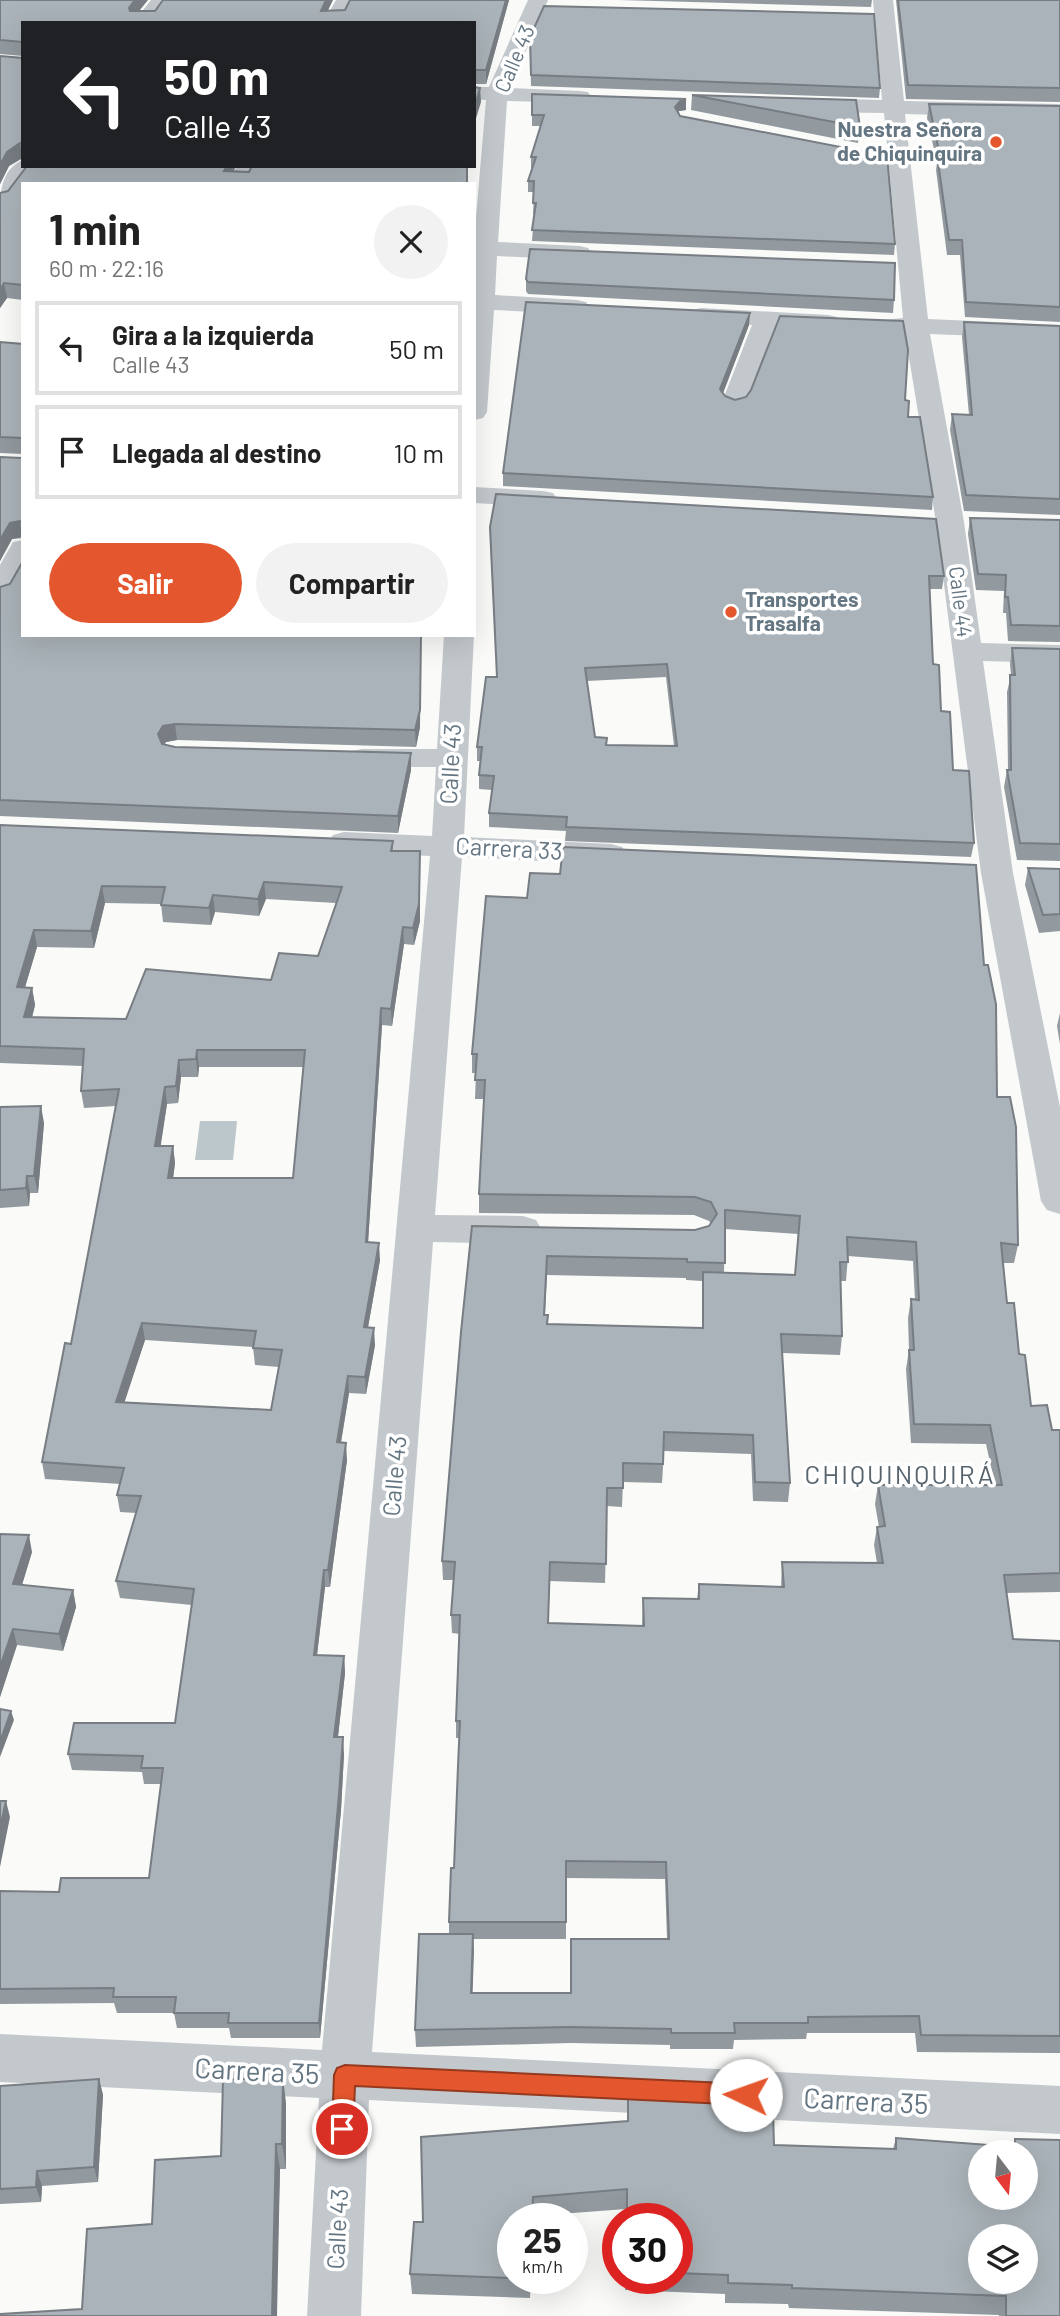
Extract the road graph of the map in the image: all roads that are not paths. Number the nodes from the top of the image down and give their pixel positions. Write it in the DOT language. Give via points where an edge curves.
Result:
graph roads {
  1 [pos="162,0"];
  2 [pos="346,0"];
  3 [pos="542,5"];
  4 [pos="884,8"];
  5 [pos="858,16"];
  6 [pos="145,21"];
  7 [pos="333,21"];
  8 [pos="476,93"];
  9 [pos="498,94"];
  10 [pos="597,100"];
  11 [pos="786,104"];
  12 [pos="893,108"];
  13 [pos="1060,111"];
  14 [pos="872,154"];
  15 [pos="899,160"];
  16 [pos="24,168"];
  17 [pos="0,199"];
  18 [pos="0,212"];
  19 [pos="21,214"];
  20 [pos="481,248"];
  21 [pos="597,253"];
  22 [pos="883,265"];
  23 [pos="910,266"];
  24 [pos="484,302"];
  25 [pos="605,309"];
  26 [pos="673,313"];
  27 [pos="767,318"];
  28 [pos="848,323"];
  29 [pos="876,324"];
  30 [pos="916,326"];
  31 [pos="1060,332"];
  32 [pos="476,390"];
  33 [pos="735,402"];
  34 [pos="476,495"];
  35 [pos="569,501"];
  36 [pos="937,521"];
  37 [pos="978,523"];
  38 [pos="21,552"];
  39 [pos="0,593"];
  40 [pos="459,637"];
  41 [pos="967,652"];
  42 [pos="1060,654"];
  43 [pos="339,757"];
  44 [pos="452,758"];
  45 [pos="307,841"];
  46 [pos="447,846"];
  47 [pos="640,856"];
  48 [pos="1060,1201"];
  49 [pos="415,1228"];
  50 [pos="555,1230"];
  51 [pos="0,2058"];
  52 [pos="345,2075"];
  53 [pos="1060,2110"];
  54 [pos="334,2316"];
  1 -- 6 [label="street"];
  2 -- 7 [label="street"];
  3 -- 9 [label="street, Calle 43"];
  4 -- 5 [label="street"];
  4 -- 12 [label="street, Calle 44"];
  8 -- 9 [label="street"];
  9 -- 10 [label="street"];
  9 -- 20 [label="street, Calle 43"];
  11 -- 12 [label="street"];
  12 -- 13 [label="street"];
  12 -- 15 [label="street, Calle 44"];
  14 -- 15 [label="street"];
  15 -- 23 [label="street, Calle 44"];
  16 -- 17 [label="street"];
  18 -- 19 [label="street"];
  20 -- 21 [label="street"];
  20 -- 24 [label="street, Calle 43"];
  22 -- 23 [label="street"];
  23 -- 30 [label="street, Calle 44"];
  24 -- 25 [label="street"];
  24 -- 32 [label="street, Calle 43"];
  26 -- 27 [label="street"];
  27 -- 28 [label="street"];
  27 -- 33 [label="street"];
  29 -- 30 [label="street"];
  30 -- 31 [label="street"];
  30 -- 36 [label="street, Calle 44"];
  34 -- 35 [label="street"];
  36 -- 37 [label="street"];
  36 -- 41 [label="street, Calle 44"];
  38 -- 39 [label="street"];
  40 -- 44 [label="street, Calle 43"];
  41 -- 42 [label="street"];
  41 -- 48 [label="street, Calle 44" via="997,872"];
  43 -- 44 [label="street"];
  44 -- 46 [label="street, Calle 43"];
  45 -- 46 [label="street, Carrera 33"];
  46 -- 47 [label="street, Carrera 33"];
  46 -- 49 [label="street, Calle 43"];
  49 -- 50 [label="street"];
  49 -- 52 [label="street, Calle 43"];
  51 -- 52 [label="street, Carrera 35"];
  52 -- 53 [label="street, Carrera 35"];
  52 -- 54 [label="street, Calle 43"];
}
